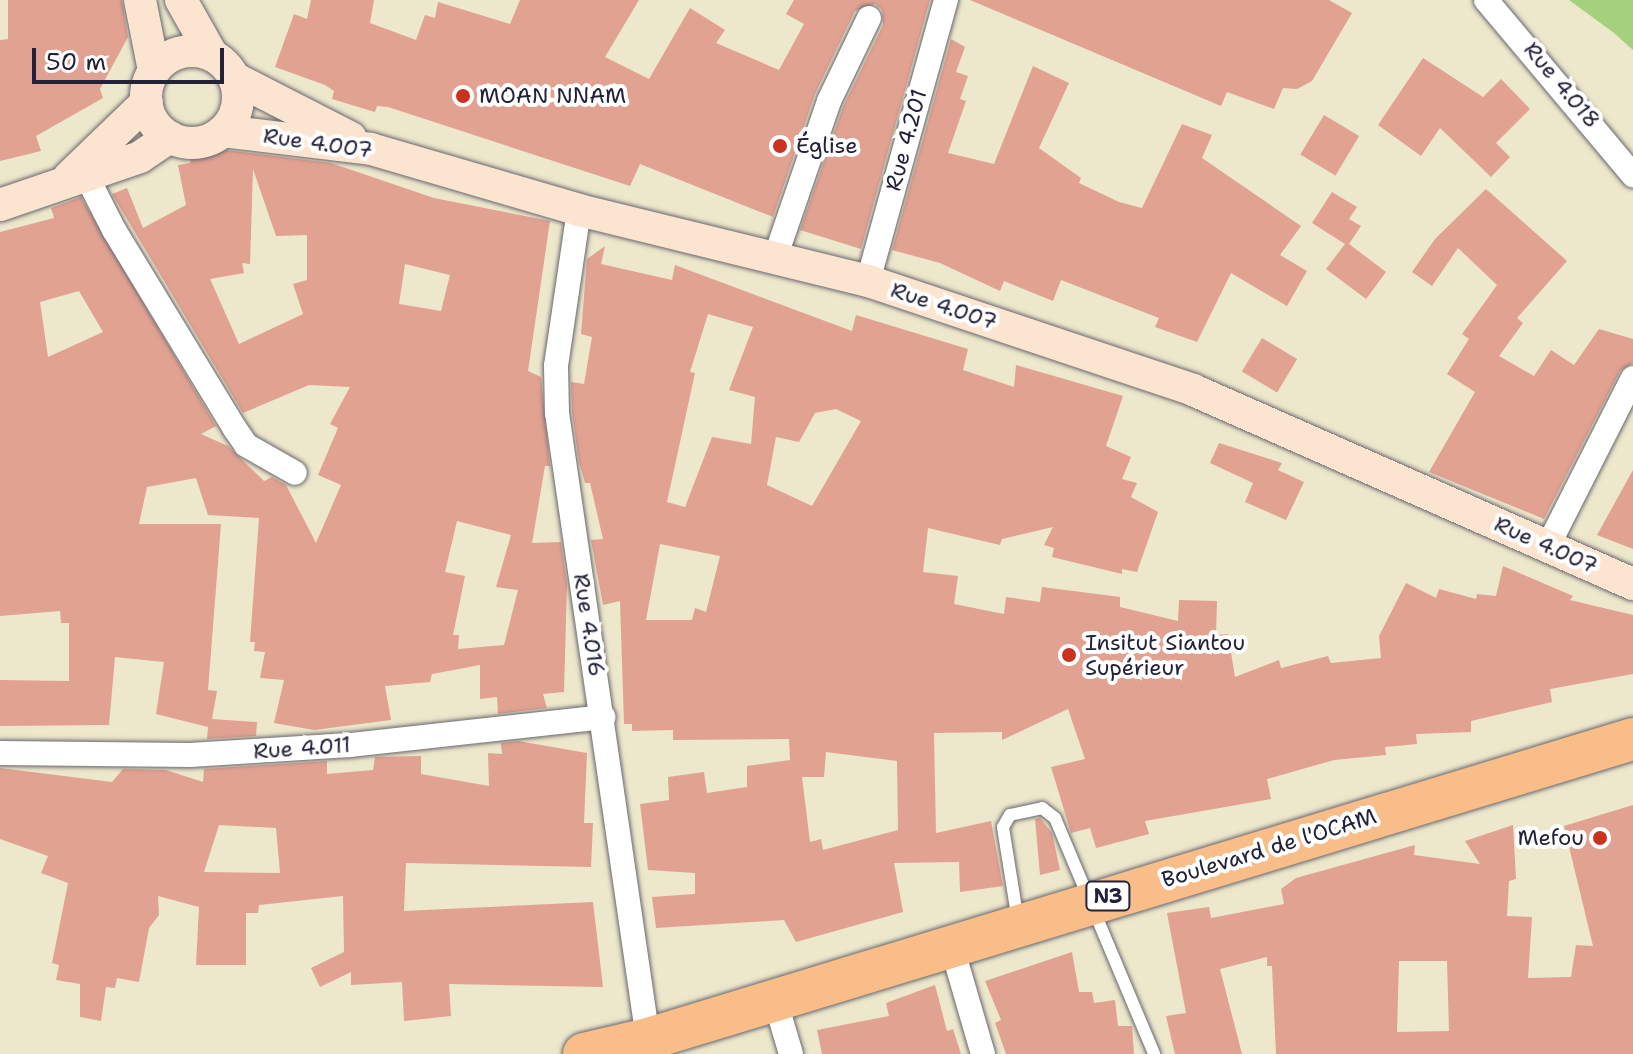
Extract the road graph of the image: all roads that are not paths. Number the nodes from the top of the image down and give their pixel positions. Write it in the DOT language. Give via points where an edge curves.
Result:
graph roads {
  1 [pos="140,0"];
  2 [pos="181,0"];
  3 [pos="946,0"];
  4 [pos="1486,0"];
  5 [pos="869,18"];
  6 [pos="212,55"];
  7 [pos="234,78"];
  8 [pos="150,86"];
  9 [pos="223,131"];
  10 [pos="170,137"];
  11 [pos="371,149"];
  12 [pos="1633,175"];
  13 [pos="75,180"];
  14 [pos="0,205"];
  15 [pos="579,210"];
  16 [pos="775,258"];
  17 [pos="868,281"];
  18 [pos="1633,378"];
  19 [pos="295,473"];
  20 [pos="1548,546"];
  21 [pos="1633,584"];
  22 [pos="603,717"];
  23 [pos="1633,739"];
  24 [pos="0,753"];
  25 [pos="1089,902"];
  26 [pos="1019,924"];
  27 [pos="951,944"];
  28 [pos="775,1000"];
  29 [pos="648,1039"];
  30 [pos="584,1054"];
  31 [pos="791,1054"];
  32 [pos="983,1054"];
  33 [pos="1154,1054"];
  1 -- 8 [label="main road"];
  2 -- 6 [label="main road"];
  3 -- 17 [label="street, Rue 4.201"];
  4 -- 12 [label="street, Rue 4.018"];
  5 -- 16 [label="street" via="823,115"];
  6 -- 7 [label="main road"];
  6 -- 8 [label="main road" via="180,53"];
  7 -- 9 [label="main road" via="237,107"];
  7 -- 11 [label="main road"];
  8 -- 10 [label="main road" via="158,127"];
  8 -- 13 [label="main road"];
  9 -- 10 [label="main road" via="197,143"];
  9 -- 11 [label="main road, Rue 4.007"];
  10 -- 13 [label="main road" via="151,152"];
  11 -- 15 [label="main road, Rue 4.007"];
  13 -- 14 [label="main road"];
  13 -- 19 [label="street" via="114,230 246,445"];
  15 -- 16 [label="main road, Rue 4.007"];
  15 -- 22 [label="street, Rue 4.016" via="556,366 557,413"];
  16 -- 17 [label="main road, Rue 4.007"];
  17 -- 20 [label="main road, Rue 4.007" via="1193,390"];
  18 -- 20 [label="street"];
  20 -- 21 [label="main road, Rue 4.007"];
  22 -- 24 [label="street, Rue 4.011" via="350,745 205,754"];
  22 -- 29 [label="street, Rue 4.016"];
  23 -- 25 [label="highway, Boulevard de l'OCAM / N3"];
  25 -- 26 [label="highway, Boulevard de l'OCAM / N3"];
  25 -- 26 [label="lane" via="1050,811 1010,815 1003,827"];
  25 -- 33 [label="lane"];
  26 -- 27 [label="highway, Boulevard de l'OCAM / N3"];
  27 -- 28 [label="highway, Boulevard de l'OCAM / N3"];
  27 -- 32 [label="street"];
  28 -- 29 [label="highway, Boulevard de l'OCAM / N3"];
  28 -- 31 [label="street"];
  29 -- 30 [label="highway, Boulevard de l'OCAM / N3"];
}
